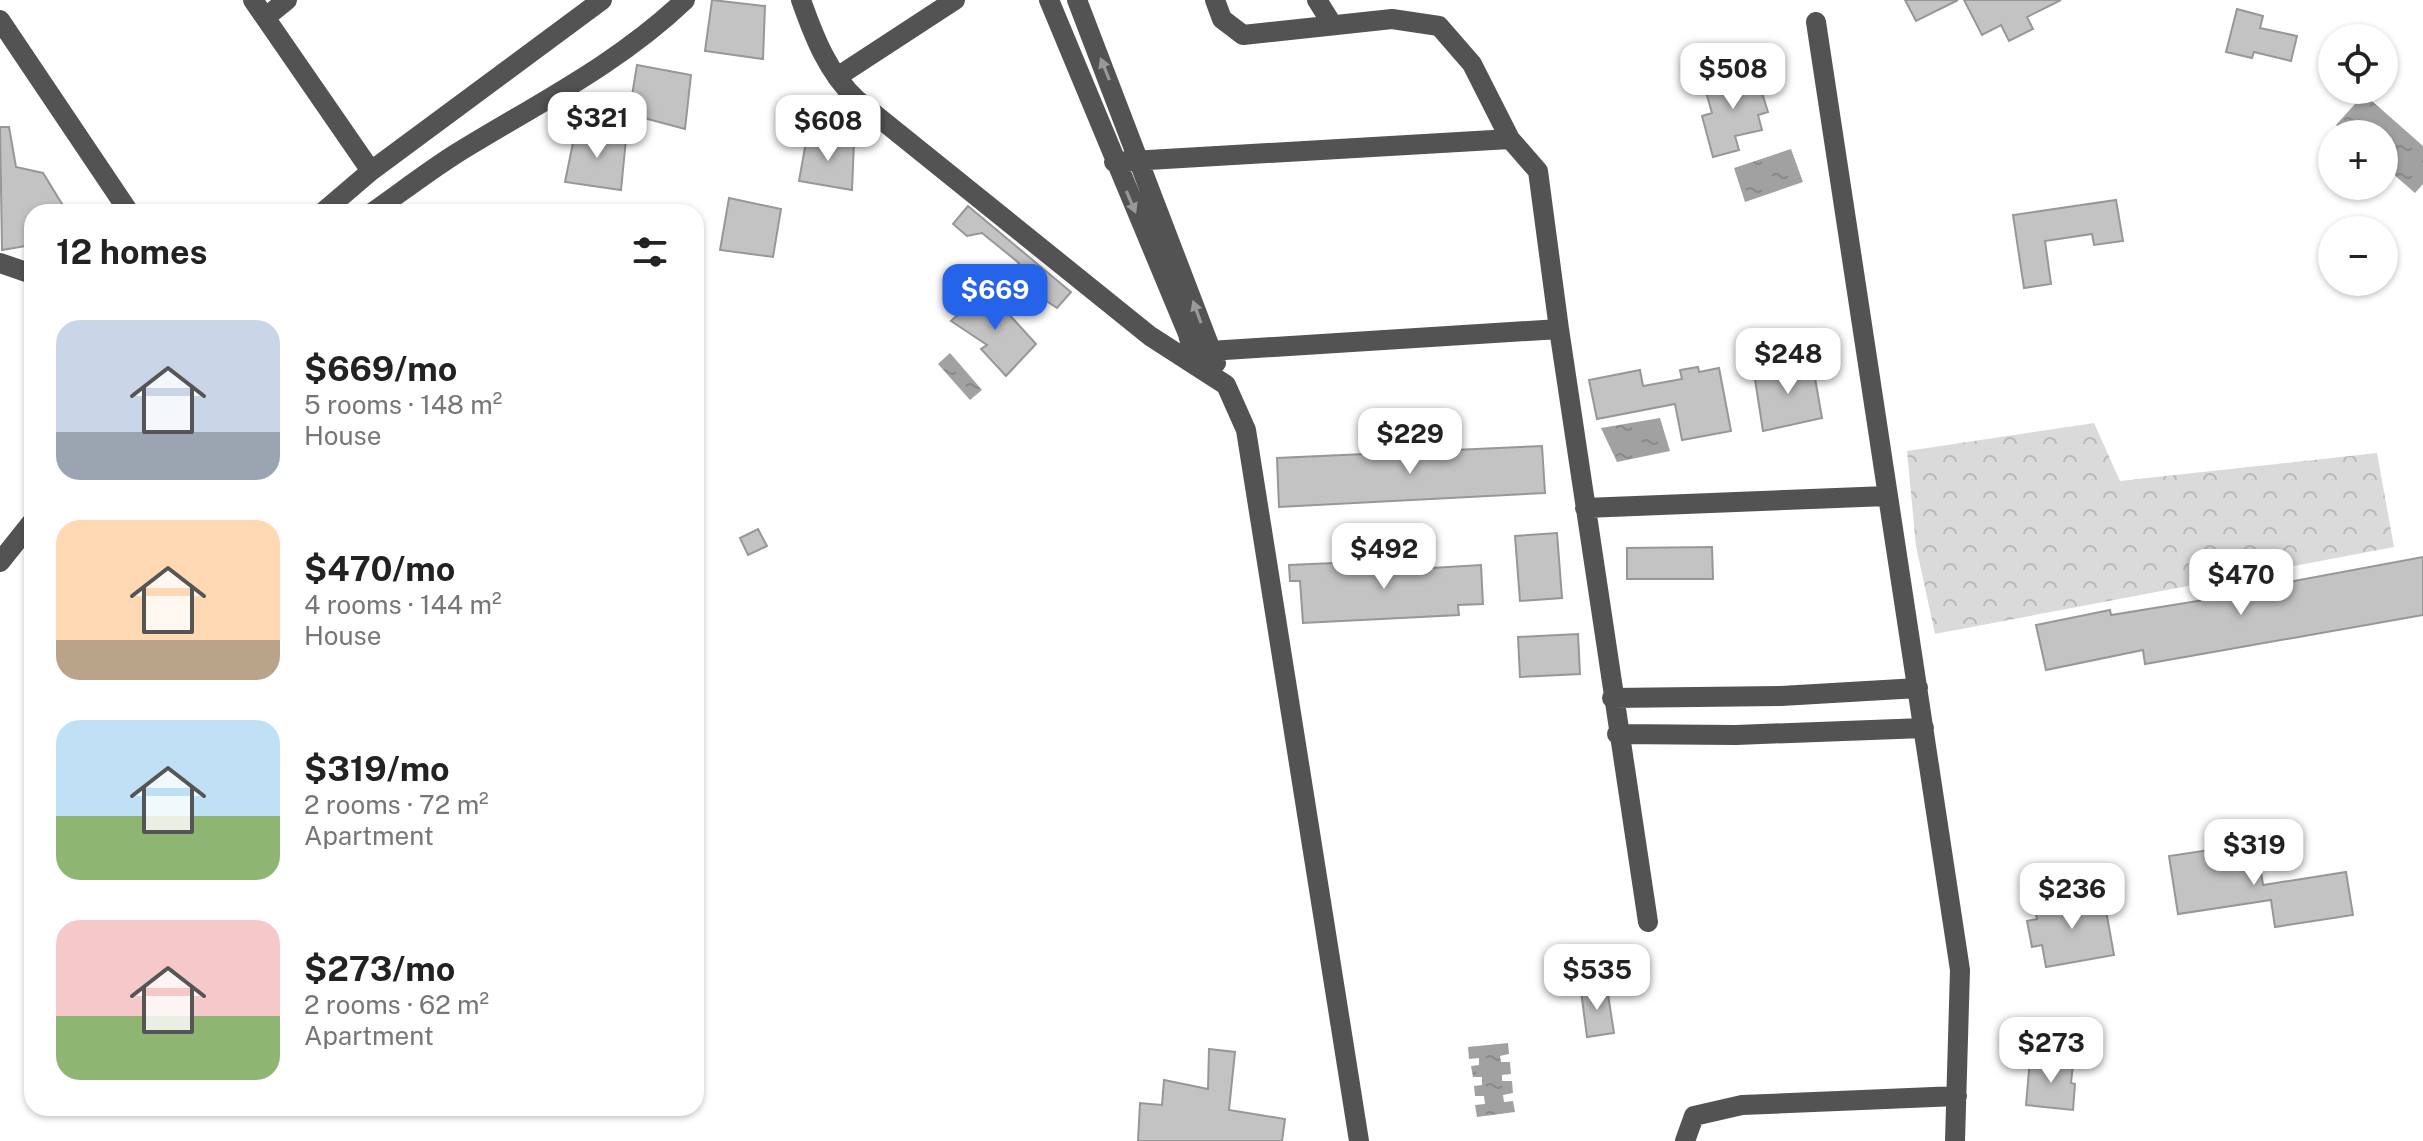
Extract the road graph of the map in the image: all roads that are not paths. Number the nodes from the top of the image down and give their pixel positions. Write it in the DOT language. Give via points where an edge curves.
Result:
graph roads {
  1 [pos="253,0"];
  2 [pos="287,0"];
  3 [pos="602,0"];
  4 [pos="685,0"];
  5 [pos="801,0"];
  6 [pos="955,0"];
  7 [pos="1049,0"];
  8 [pos="1077,0"];
  9 [pos="1215,0"];
  10 [pos="1317,0"];
  11 [pos="266,17"];
  12 [pos="0,20"];
  13 [pos="1816,22"];
  14 [pos="1332,24"];
  15 [pos="837,77"];
  16 [pos="1510,139"];
  17 [pos="1141,161"];
  18 [pos="1114,162"];
  19 [pos="371,171"];
  20 [pos="124,204"];
  21 [pos="332,204"];
  22 [pos="384,204"];
  23 [pos="0,263"];
  24 [pos="24,271"];
  25 [pos="1559,329"];
  26 [pos="1200,356"];
  27 [pos="1887,496"];
  28 [pos="1585,508"];
  29 [pos="24,532"];
  30 [pos="0,562"];
  31 [pos="1918,688"];
  32 [pos="1612,698"];
  33 [pos="1728,698"];
  34 [pos="1924,728"];
  35 [pos="1617,734"];
  36 [pos="1736,735"];
  37 [pos="1648,922"];
  38 [pos="1957,1096"];
  39 [pos="1359,1141"];
  40 [pos="1685,1141"];
  41 [pos="1955,1141"];
  1 -- 11 [label="street"];
  2 -- 11 [label="street"];
  3 -- 19 [label="street"];
  4 -- 22 [label="street" via="593,71"];
  5 -- 15 [label="street"];
  6 -- 15 [label="street"];
  7 -- 18 [label="street"];
  17 -- 8 [label="street, one-way"];
  9 -- 14 [label="street" via="1222,19 1243,35"];
  10 -- 14 [label="street"];
  11 -- 19 [label="street"];
  12 -- 20 [label="street"];
  13 -- 27 [label="street"];
  14 -- 16 [label="street" via="1392,19 1439,26 1472,64"];
  15 -- 26 [label="street" via="857,100 1150,336"];
  16 -- 17 [label="street"];
  16 -- 25 [label="street" via="1538,171"];
  17 -- 18 [label="street"];
  26 -- 17 [label="street, one-way"];
  18 -- 26 [label="street, one-way"];
  19 -- 21 [label="street"];
  23 -- 24 [label="street"];
  25 -- 26 [label="street"];
  25 -- 28 [label="street"];
  26 -- 39 [label="street" via="1226,385 1246,430"];
  27 -- 28 [label="street"];
  27 -- 31 [label="street"];
  28 -- 32 [label="street"];
  29 -- 30 [label="street"];
  31 -- 33 [label="street"];
  31 -- 34 [label="street"];
  32 -- 33 [label="street"];
  32 -- 35 [label="street"];
  33 -- 36 [label="street"];
  34 -- 36 [label="street"];
  34 -- 38 [label="street" via="1960,970"];
  35 -- 36 [label="street"];
  35 -- 37 [label="street"];
  38 -- 40 [label="street" via="1742,1105 1694,1116"];
  38 -- 41 [label="street"];
}
